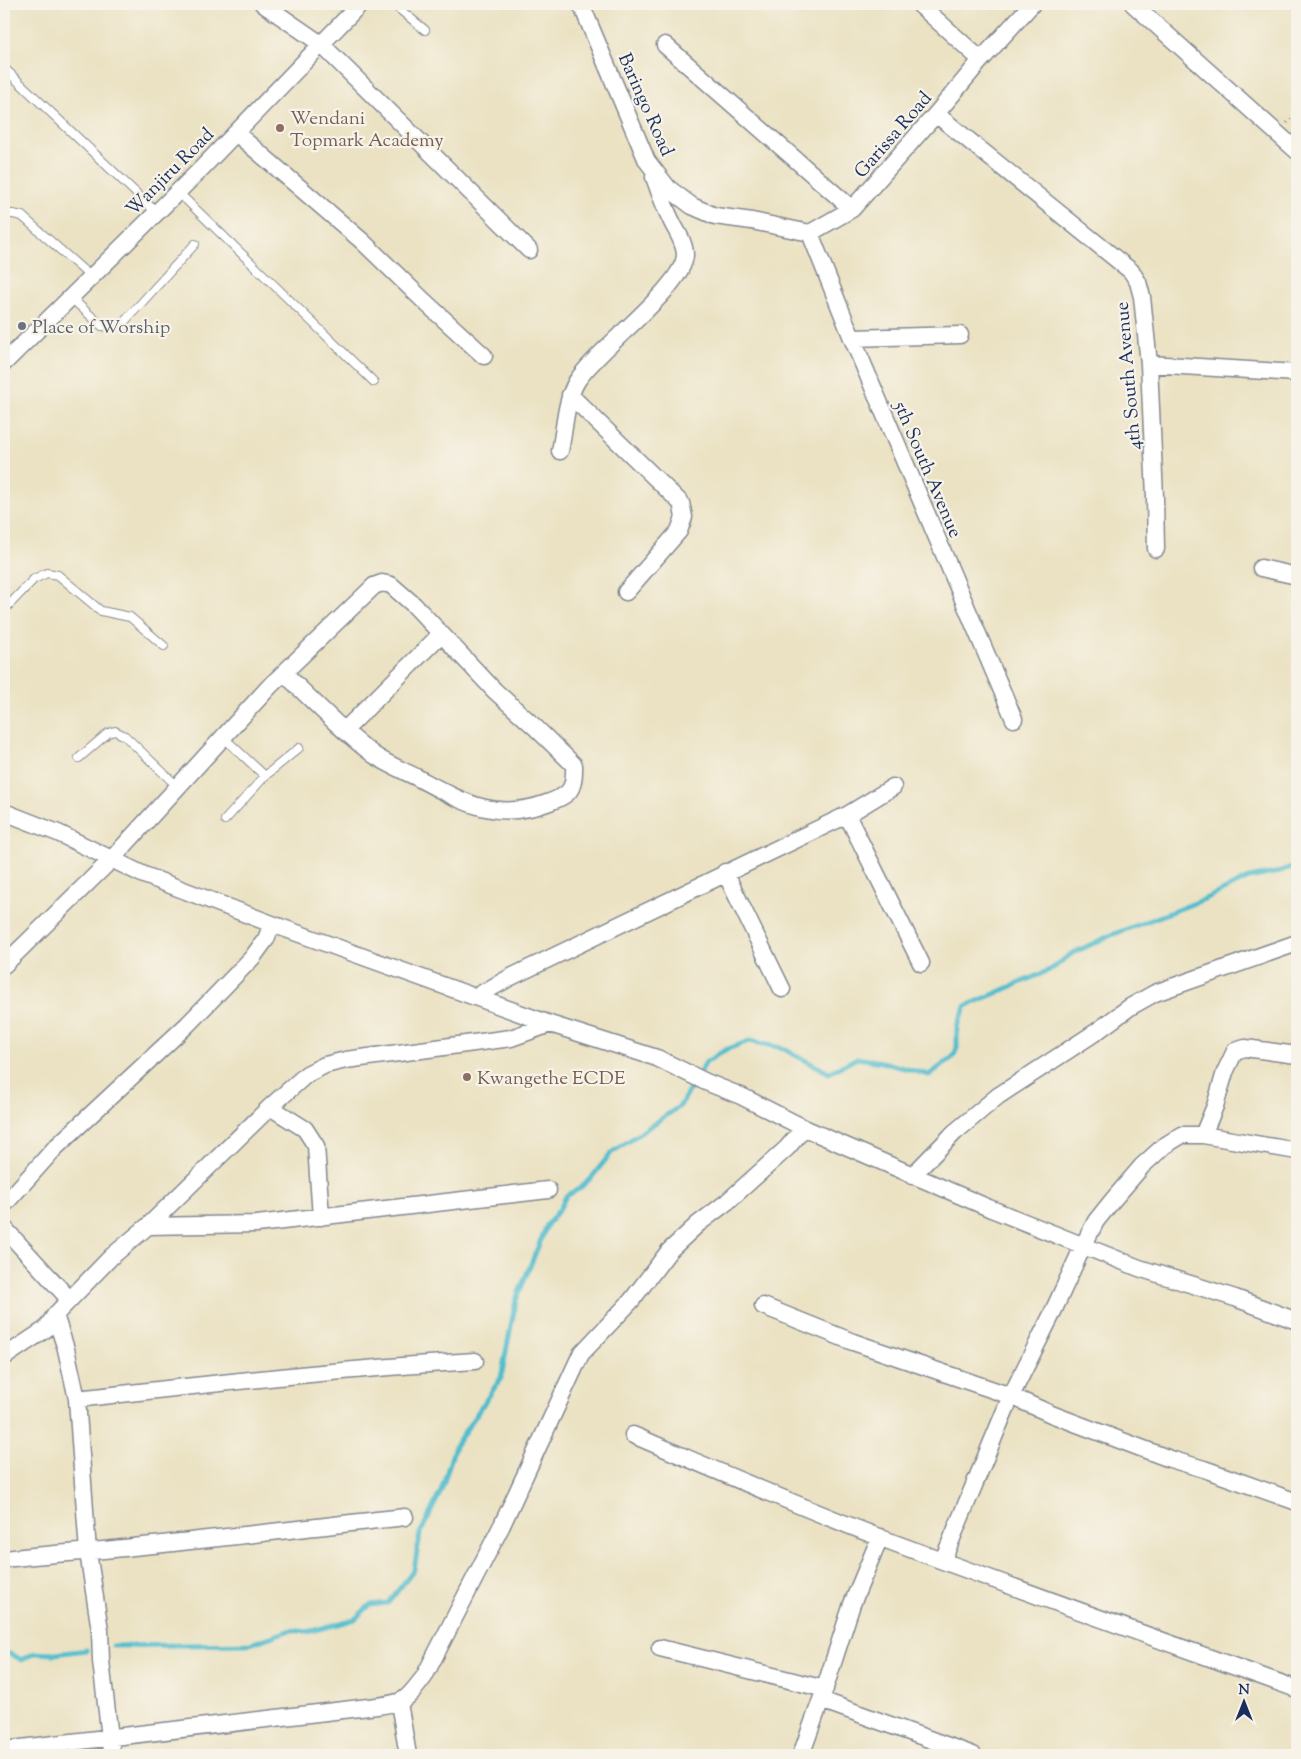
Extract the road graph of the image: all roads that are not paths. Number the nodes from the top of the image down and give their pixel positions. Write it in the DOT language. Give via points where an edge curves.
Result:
graph roads {
  1 [pos="263,4"];
  2 [pos="360,4"];
  3 [pos="393,4"];
  4 [pos="581,4"];
  5 [pos="919,4"];
  6 [pos="1032,4"];
  7 [pos="1133,4"];
  8 [pos="425,30"];
  9 [pos="321,44"];
  10 [pos="665,45"];
  11 [pos="981,60"];
  12 [pos="4,68"];
  13 [pos="936,114"];
  14 [pos="236,133"];
  15 [pos="1297,151"];
  16 [pos="647,161"];
  17 [pos="178,192"];
  18 [pos="852,209"];
  19 [pos="156,212"];
  20 [pos="4,214"];
  21 [pos="810,233"];
  22 [pos="195,244"];
  23 [pos="529,250"];
  24 [pos="91,277"];
  25 [pos="70,297"];
  26 [pos="960,335"];
  27 [pos="852,338"];
  28 [pos="484,356"];
  29 [pos="4,363"];
  30 [pos="1149,364"];
  31 [pos="1297,372"];
  32 [pos="374,382"];
  33 [pos="570,395"];
  34 [pos="560,451"];
  35 [pos="1156,549"];
  36 [pos="1261,568"];
  37 [pos="1297,576"];
  38 [pos="626,592"];
  39 [pos="4,610"];
  40 [pos="441,634"];
  41 [pos="164,646"];
  42 [pos="284,673"];
  43 [pos="1014,719"];
  44 [pos="345,730"];
  45 [pos="223,737"];
  46 [pos="299,748"];
  47 [pos="79,758"];
  48 [pos="265,776"];
  49 [pos="178,787"];
  50 [pos="893,787"];
  51 [pos="4,812"];
  52 [pos="847,815"];
  53 [pos="225,820"];
  54 [pos="111,860"];
  55 [pos="725,872"];
  56 [pos="272,924"];
  57 [pos="1297,943"];
  58 [pos="921,963"];
  59 [pos="4,965"];
  60 [pos="782,989"];
  61 [pos="475,997"];
  62 [pos="550,1024"];
  63 [pos="1297,1055"];
  64 [pos="270,1107"];
  65 [pos="804,1128"];
  66 [pos="1203,1135"];
  67 [pos="1297,1151"];
  68 [pos="912,1176"];
  69 [pos="548,1190"];
  70 [pos="4,1204"];
  71 [pos="321,1217"];
  72 [pos="148,1226"];
  73 [pos="4,1228"];
  74 [pos="1083,1246"];
  75 [pos="70,1300"];
  76 [pos="763,1306"];
  77 [pos="55,1315"];
  78 [pos="1297,1321"];
  79 [pos="4,1357"];
  80 [pos="474,1362"];
  81 [pos="1011,1396"];
  82 [pos="77,1398"];
  83 [pos="633,1435"];
  84 [pos="1297,1502"];
  85 [pos="405,1517"];
  86 [pos="880,1537"];
  87 [pos="88,1552"];
  88 [pos="4,1559"];
  89 [pos="943,1560"];
  90 [pos="660,1648"];
  91 [pos="1297,1689"];
  92 [pos="823,1695"];
  93 [pos="399,1703"];
  94 [pos="110,1738"];
  95 [pos="4,1750"];
  96 [pos="112,1755"];
  97 [pos="408,1755"];
  98 [pos="801,1755"];
  99 [pos="972,1755"];
  1 -- 9 [label="street"];
  2 -- 9 [label="street, Wanjiru Road"];
  3 -- 8 [label="lane"];
  4 -- 16 [label="street, Baringo Road"];
  5 -- 11 [label="street"];
  6 -- 11 [label="street, Garissa Road"];
  7 -- 15 [label="street"];
  9 -- 14 [label="street, Wanjiru Road"];
  9 -- 23 [label="street"];
  10 -- 18 [label="street"];
  11 -- 13 [label="street, Garissa Road"];
  12 -- 19 [label="lane"];
  13 -- 18 [label="street, Garissa Road"];
  13 -- 30 [label="street, 4th South Avenue" via="1131,271 1142,297"];
  14 -- 17 [label="street, Wanjiru Road"];
  14 -- 28 [label="street" via="362,240"];
  16 -- 21 [label="street, Baringo Road" via="668,188 692,206 715,216"];
  16 -- 33 [label="street" via="684,246 685,256 666,290 602,353 578,380"];
  17 -- 19 [label="street, Wanjiru Road"];
  17 -- 32 [label="lane"];
  18 -- 21 [label="street, Garissa Road"];
  19 -- 24 [label="street, Wanjiru Road"];
  20 -- 24 [label="lane" via="22,216"];
  21 -- 27 [label="street, 5th South Avenue"];
  22 -- 25 [label="lane" via="124,322 112,327 102,326"];
  24 -- 25 [label="street, Wanjiru Road"];
  25 -- 29 [label="street, Wanjiru Road"];
  26 -- 27 [label="street"];
  27 -- 43 [label="street, 5th South Avenue"];
  30 -- 31 [label="street"];
  30 -- 35 [label="street, 4th South Avenue"];
  33 -- 34 [label="street"];
  33 -- 38 [label="street" via="681,503 684,517 679,531"];
  36 -- 37 [label="street"];
  39 -- 41 [label="lane" via="34,579 47,572 58,576 101,611 130,617"];
  40 -- 42 [label="street" via="414,604 391,585 382,583 374,586"];
  40 -- 44 [label="street"];
  40 -- 44 [label="street" via="494,690 574,765 574,781 569,791 532,809 502,811 480,808 375,756"];
  42 -- 44 [label="street"];
  42 -- 45 [label="street"];
  45 -- 48 [label="lane"];
  45 -- 49 [label="street"];
  46 -- 48 [label="lane"];
  47 -- 49 [label="lane" via="108,733 118,732"];
  48 -- 53 [label="lane"];
  49 -- 54 [label="street"];
  50 -- 52 [label="street"];
  51 -- 54 [label="street" via="58,833"];
  52 -- 55 [label="street"];
  52 -- 58 [label="street"];
  54 -- 56 [label="street"];
  54 -- 59 [label="street"];
  55 -- 60 [label="street"];
  55 -- 61 [label="street" via="511,976"];
  56 -- 61 [label="street"];
  56 -- 70 [label="street" via="252,958 220,992 55,1148"];
  57 -- 68 [label="street" via="1155,993 1130,1007 998,1096"];
  61 -- 62 [label="street"];
  62 -- 64 [label="street" via="511,1038 325,1065 307,1074"];
  62 -- 65 [label="street" via="657,1058"];
  63 -- 66 [label="street" via="1245,1048 1235,1051"];
  64 -- 71 [label="street" via="305,1130 316,1146"];
  64 -- 72 [label="street"];
  65 -- 68 [label="street"];
  65 -- 93 [label="street" via="787,1148 669,1251 631,1301 581,1354 502,1525 424,1677"];
  66 -- 67 [label="street"];
  66 -- 74 [label="street" via="1182,1135 1142,1166 1096,1221"];
  68 -- 74 [label="street"];
  69 -- 71 [label="street"];
  71 -- 72 [label="street" via="257,1224"];
  72 -- 75 [label="street"];
  73 -- 75 [label="street"];
  74 -- 78 [label="street"];
  74 -- 81 [label="street"];
  75 -- 77 [label="street"];
  76 -- 81 [label="street" via="853,1342"];
  77 -- 79 [label="street" via="46,1330"];
  77 -- 82 [label="street"];
  80 -- 82 [label="street" via="243,1380"];
  81 -- 84 [label="street" via="1170,1459"];
  81 -- 89 [label="street"];
  82 -- 87 [label="street"];
  83 -- 86 [label="street"];
  85 -- 87 [label="street"];
  86 -- 89 [label="street"];
  86 -- 92 [label="street" via="852,1604"];
  87 -- 88 [label="street"];
  87 -- 94 [label="street" via="100,1630"];
  89 -- 91 [label="street"];
  90 -- 92 [label="street"];
  92 -- 98 [label="street"];
  92 -- 99 [label="street"];
  93 -- 94 [label="street"];
  93 -- 97 [label="street"];
  94 -- 95 [label="street"];
  94 -- 96 [label="street"];
}
